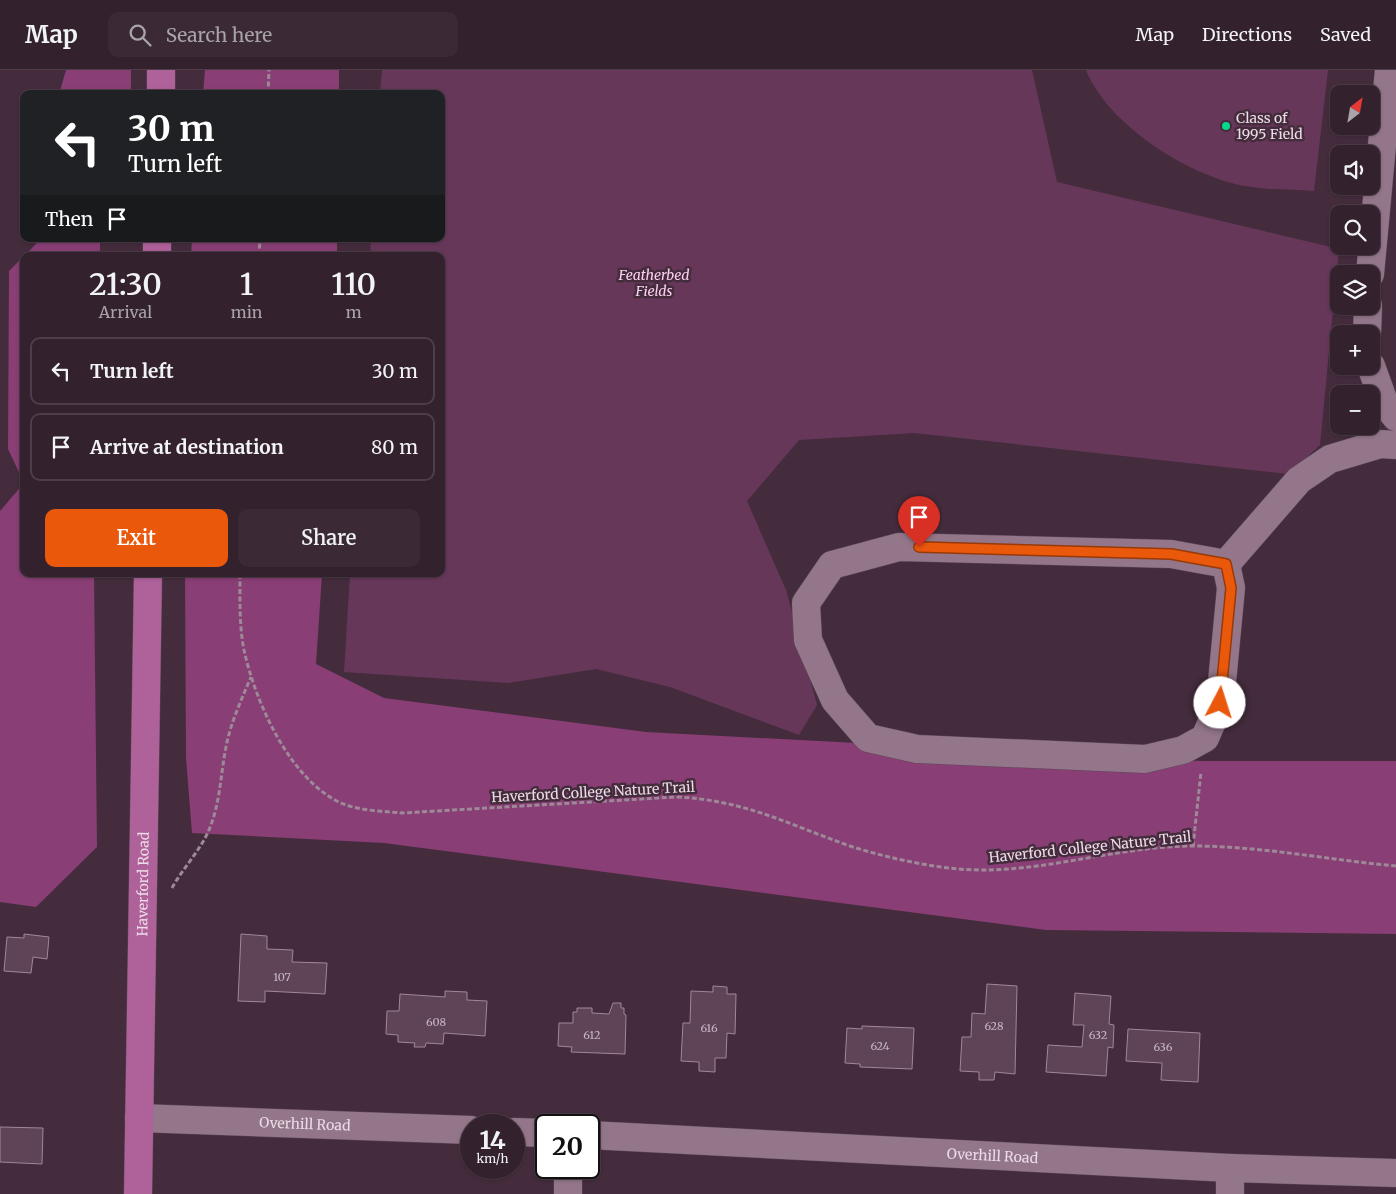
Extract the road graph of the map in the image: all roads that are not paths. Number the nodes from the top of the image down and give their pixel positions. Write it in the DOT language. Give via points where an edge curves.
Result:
graph roads {
  1 [pos="161,70"];
  2 [pos="1389,70"];
  3 [pos="161,90"];
  4 [pos="1371,265"];
  5 [pos="1374,375"];
  6 [pos="1396,418"];
  7 [pos="1396,445"];
  8 [pos="1226,564"];
  9 [pos="148,577"];
  10 [pos="139,1118"];
  11 [pos="460,1130"];
  12 [pos="600,1136"];
  13 [pos="1396,1173"];
  14 [pos="568,1179"];
  15 [pos="1230,1181"];
  16 [pos="138,1194"];
  17 [pos="568,1194"];
  1 -- 3 [label="main road"];
  2 -- 4 [label="street"];
  5 -- 6 [label="street" via="1384,402"];
  7 -- 8 [label="street" via="1380,444 1330,459 1299,480"];
  8 -- 8 [label="street" via="1171,554 899,546 832,565 806,603 808,640 835,700 868,738 917,749 1145,758 1183,750 1205,738 1220,703 1231,588"];
  9 -- 10 [label="main road, Haverford Road"];
  10 -- 11 [label="street, Overhill Road"];
  10 -- 16 [label="main road, Haverford Road"];
  12 -- 15 [label="street, Overhill Road"];
  13 -- 15 [label="street, Overhill Road"];
  14 -- 17 [label="street"];
}
